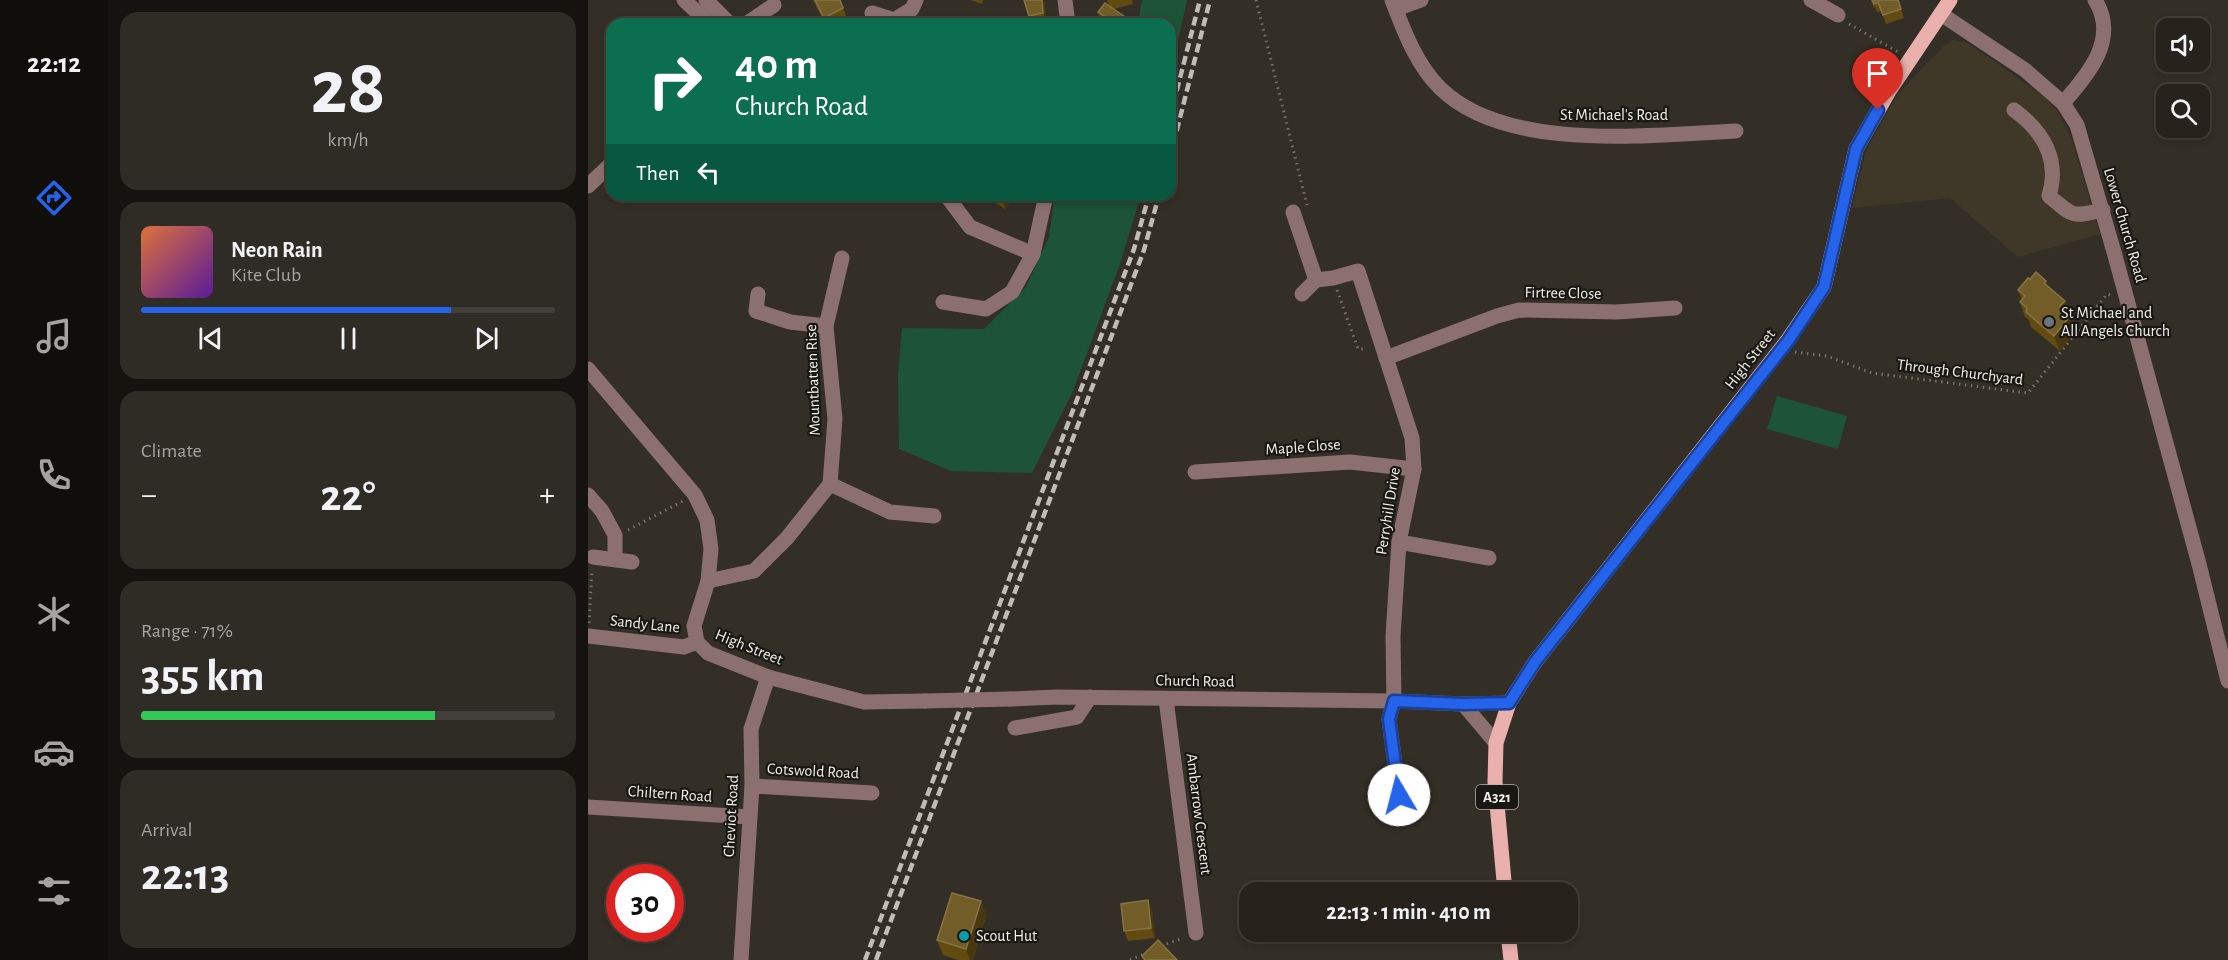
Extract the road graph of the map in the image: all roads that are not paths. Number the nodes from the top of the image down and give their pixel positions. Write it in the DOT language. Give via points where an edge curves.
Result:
graph roads {
  1 [pos="684,0"];
  2 [pos="706,0"];
  3 [pos="916,0"];
  4 [pos="1065,0"];
  5 [pos="1421,0"];
  6 [pos="1811,0"];
  7 [pos="1950,0"];
  8 [pos="2095,0"];
  9 [pos="774,4"];
  10 [pos="1394,5"];
  11 [pos="872,13"];
  12 [pos="1941,14"];
  13 [pos="1838,15"];
  14 [pos="704,18"];
  15 [pos="724,18"];
  16 [pos="754,18"];
  17 [pos="888,18"];
  18 [pos="897,18"];
  19 [pos="1067,18"];
  20 [pos="2063,103"];
  21 [pos="2014,110"];
  22 [pos="1736,131"];
  23 [pos="606,169"];
  24 [pos="588,186"];
  25 [pos="950,201"];
  26 [pos="1045,201"];
  27 [pos="2103,210"];
  28 [pos="1293,212"];
  29 [pos="1033,254"];
  30 [pos="842,258"];
  31 [pos="1316,280"];
  32 [pos="758,294"];
  33 [pos="1302,294"];
  34 [pos="944,302"];
  35 [pos="1675,308"];
  36 [pos="826,326"];
  37 [pos="1386,357"];
  38 [pos="588,369"];
  39 [pos="1414,469"];
  40 [pos="1195,472"];
  41 [pos="830,484"];
  42 [pos="588,495"];
  43 [pos="934,516"];
  44 [pos="1399,542"];
  45 [pos="593,557"];
  46 [pos="1489,558"];
  47 [pos="615,559"];
  48 [pos="633,562"];
  49 [pos="708,581"];
  50 [pos="588,636"];
  51 [pos="697,642"];
  52 [pos="768,677"];
  53 [pos="2228,681"];
  54 [pos="1090,697"];
  55 [pos="1166,699"];
  56 [pos="925,701"];
  57 [pos="1394,701"];
  58 [pos="1509,703"];
  59 [pos="1464,704"];
  60 [pos="1016,728"];
  61 [pos="1496,743"];
  62 [pos="752,786"];
  63 [pos="872,793"];
  64 [pos="1381,798"];
  65 [pos="588,807"];
  66 [pos="749,817"];
  67 [pos="1504,882"];
  68 [pos="1196,933"];
  69 [pos="1509,942"];
  70 [pos="741,960"];
  71 [pos="1511,960"];
  1 -- 14 [label="street"];
  2 -- 15 [label="street"];
  3 -- 18 [label="street" via="912,9"];
  4 -- 19 [label="street"];
  5 -- 10 [label="street, St Michael's Road"];
  6 -- 13 [label="street"];
  7 -- 12 [label="main road, High Street / A321"];
  8 -- 20 [label="street" via="2105,23 2105,38 2099,55"];
  9 -- 16 [label="street"];
  10 -- 22 [label="street, St Michael's Road" via="1414,53 1427,72 1440,88 1483,116 1556,134"];
  11 -- 17 [label="street"];
  12 -- 20 [label="street, Lower Church Road" via="2025,70"];
  12 -- 58 [label="main road, High Street / A321" via="1856,149 1824,287 1781,350 1535,662"];
  20 -- 27 [label="street, Lower Church Road" via="2078,126"];
  21 -- 27 [label="street" via="2036,128 2052,162 2054,180 2049,196 2078,216"];
  23 -- 24 [label="street"];
  25 -- 29 [label="street" via="970,227"];
  26 -- 29 [label="street"];
  27 -- 53 [label="street, Lower Church Road"];
  28 -- 31 [label="street"];
  29 -- 34 [label="street" via="1012,292 986,309"];
  30 -- 36 [label="street, Mountbatten Rise"];
  31 -- 33 [label="street"];
  31 -- 37 [label="street, Perryhill Drive" via="1358,271"];
  32 -- 36 [label="street" via="756,311 790,322"];
  35 -- 37 [label="street, Firtree Close" via="1617,312 1519,310"];
  36 -- 41 [label="street, Mountbatten Rise" via="835,419"];
  37 -- 39 [label="street, Perryhill Drive" via="1412,438"];
  38 -- 49 [label="street, High Street" via="695,495 707,520 711,549"];
  39 -- 40 [label="street, Maple Close" via="1350,462"];
  39 -- 44 [label="street, Perryhill Drive"];
  41 -- 43 [label="street" via="890,512"];
  41 -- 49 [label="street" via="787,538 754,571"];
  42 -- 47 [label="street" via="615,536"];
  44 -- 46 [label="street"];
  44 -- 57 [label="street, Perryhill Drive" via="1393,636"];
  45 -- 47 [label="street"];
  47 -- 48 [label="street"];
  49 -- 51 [label="street, High Street" via="694,626"];
  50 -- 51 [label="street, Sandy Lane" via="684,647"];
  51 -- 52 [label="street, High Street" via="708,653"];
  52 -- 56 [label="street, High Street" via="864,702"];
  52 -- 62 [label="street, Cheviot Road" via="751,729"];
  54 -- 55 [label="street, Church Road"];
  54 -- 56 [label="street, Church Road, bridge"];
  54 -- 60 [label="street" via="1077,717"];
  55 -- 57 [label="street, Church Road"];
  55 -- 68 [label="street, Ambarrow Crescent"];
  57 -- 59 [label="street, Church Road"];
  57 -- 64 [label="street, Perryhill Drive" via="1389,719 1399,795"];
  58 -- 59 [label="street, Church Road"];
  58 -- 61 [label="main road, A321"];
  59 -- 61 [label="street"];
  61 -- 67 [label="main road, A321" via="1495,782"];
  62 -- 63 [label="street, Cotswold Road"];
  62 -- 66 [label="street, Cheviot Road"];
  65 -- 66 [label="street, Chiltern Road"];
  66 -- 70 [label="street, Cheviot Road"];
  69 -- 71 [label="main road"];
}
